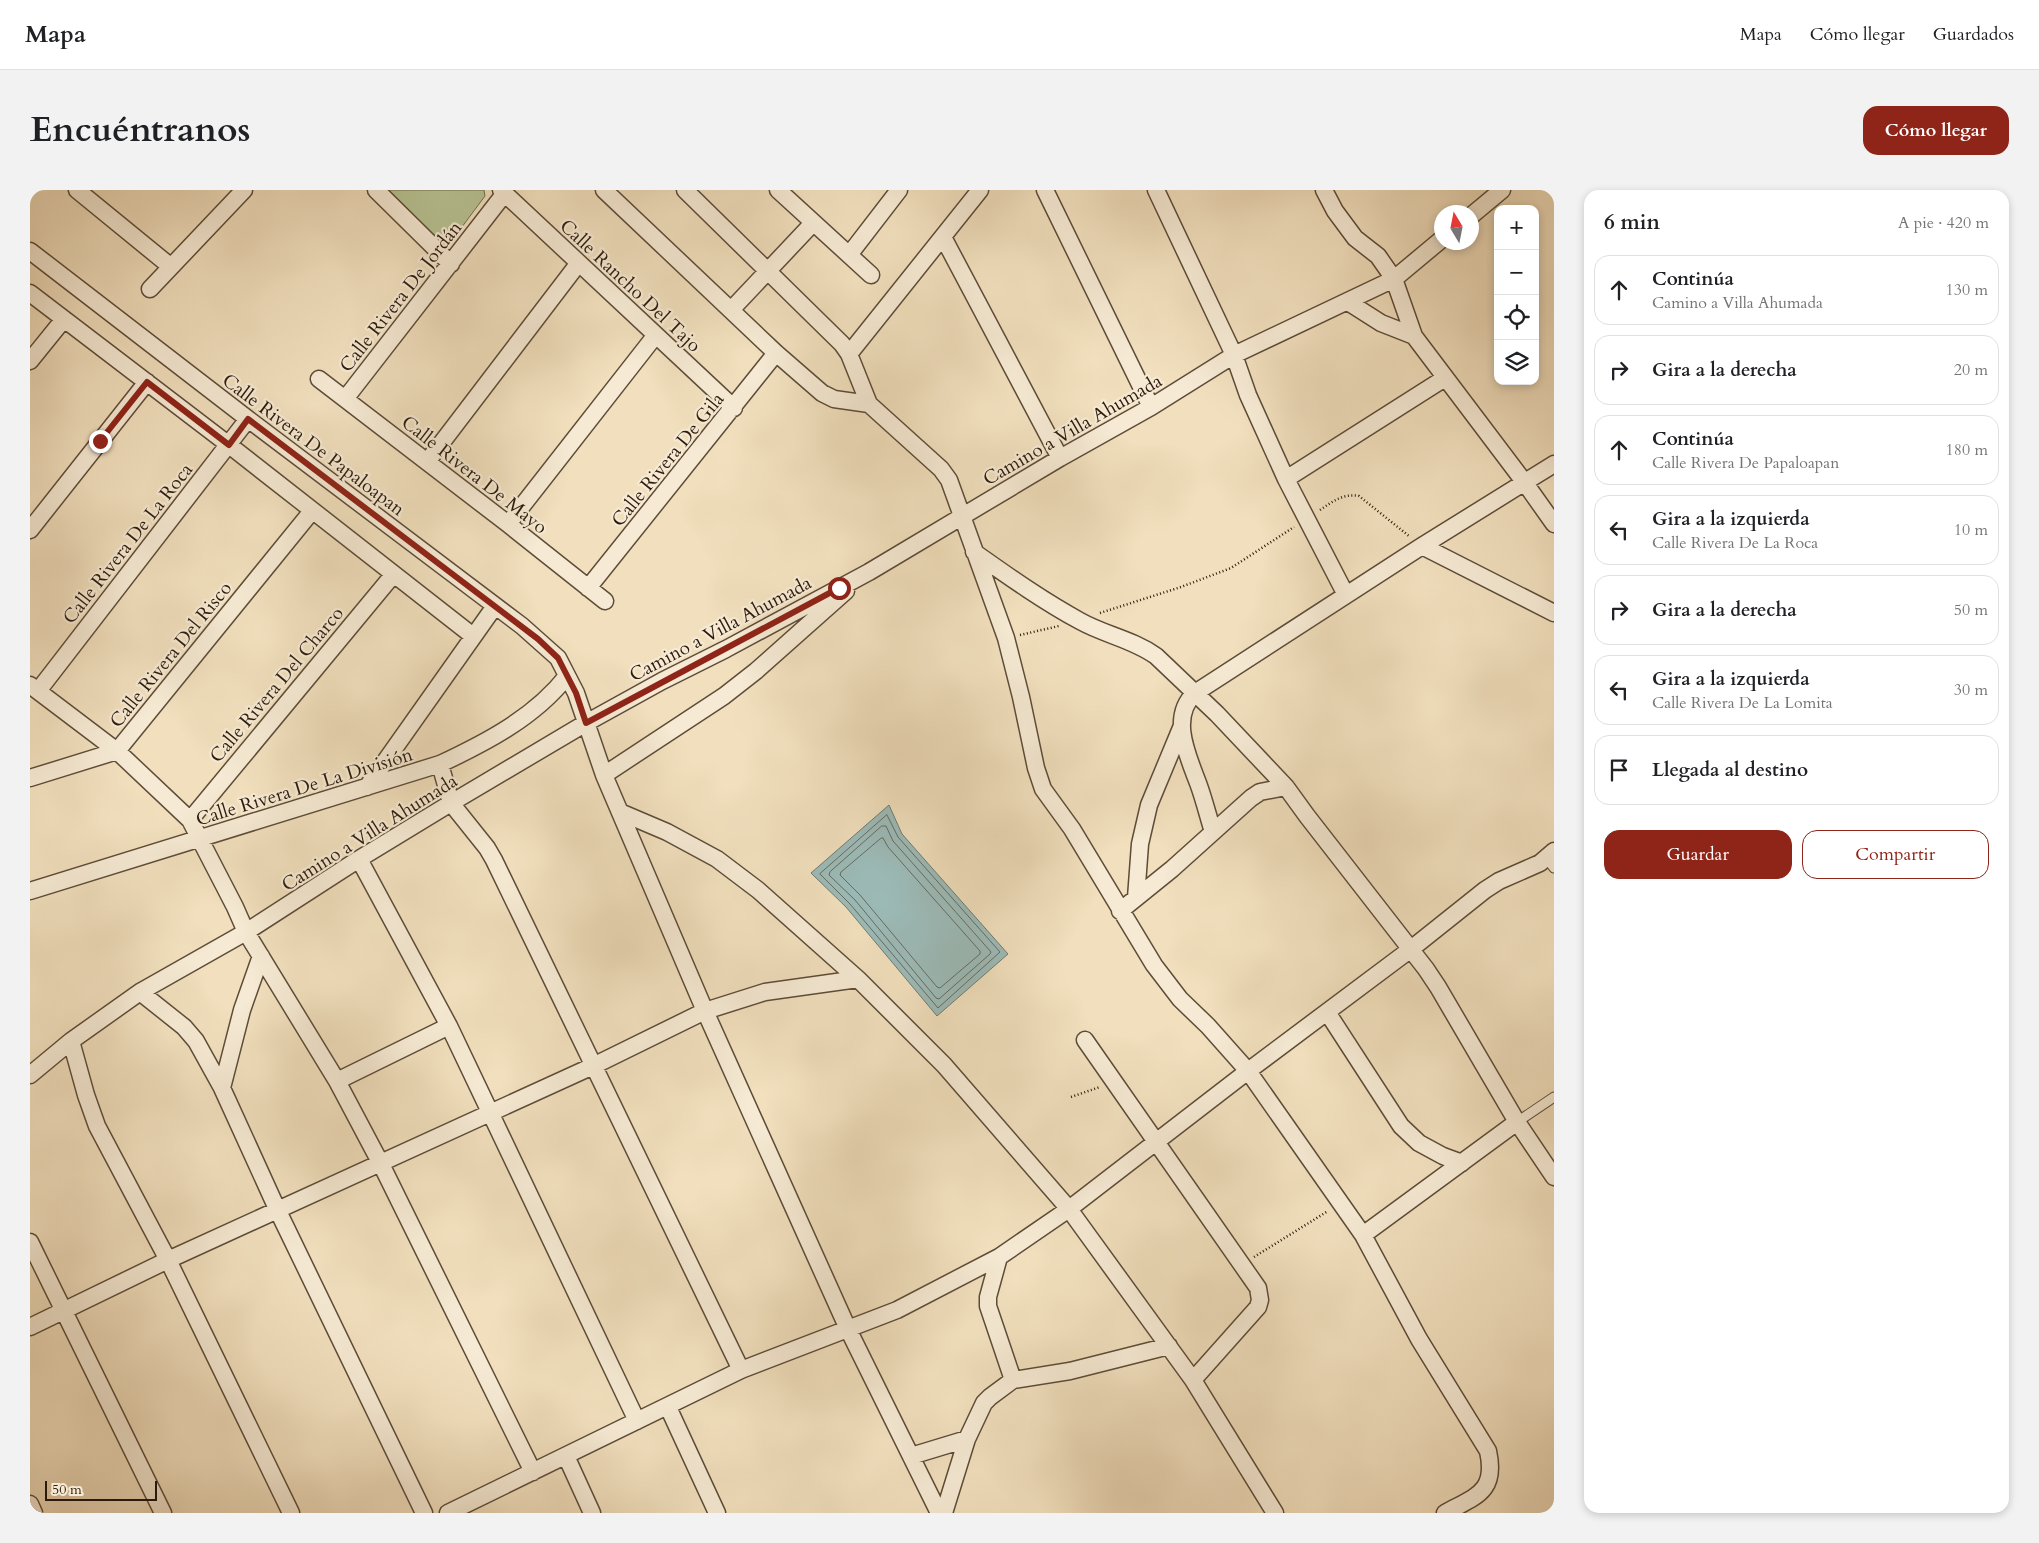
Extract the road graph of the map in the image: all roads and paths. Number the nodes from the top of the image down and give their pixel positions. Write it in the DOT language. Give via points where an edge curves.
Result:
graph roads {
  1 [pos="244,190"];
  2 [pos="376,190"];
  3 [pos="604,190"];
  4 [pos="685,190"];
  5 [pos="778,190"];
  6 [pos="899,190"];
  7 [pos="980,190"];
  8 [pos="1045,190"];
  9 [pos="1156,190"];
  10 [pos="1324,190"];
  11 [pos="1498,191"];
  12 [pos="503,192"];
  13 [pos="88,193"];
  14 [pos="1479,209"];
  15 [pos="813,223"];
  16 [pos="943,237"];
  17 [pos="1434,246"];
  18 [pos="30,251"];
  19 [pos="849,255"];
  20 [pos="451,264"];
  21 [pos="578,264"];
  22 [pos="170,266"];
  23 [pos="769,271"];
  24 [pos="871,275"];
  25 [pos="1394,279"];
  26 [pos="150,290"];
  27 [pos="30,293"];
  28 [pos="1348,302"];
  29 [pos="731,310"];
  30 [pos="64,319"];
  31 [pos="655,336"];
  32 [pos="1414,336"];
  33 [pos="776,353"];
  34 [pos="849,354"];
  35 [pos="1234,356"];
  36 [pos="30,361"];
  37 [pos="1445,378"];
  38 [pos="319,379"];
  39 [pos="147,382"];
  40 [pos="346,399"];
  41 [pos="869,404"];
  42 [pos="1151,407"];
  43 [pos="734,408"];
  44 [pos="248,419"];
  45 [pos="229,445"];
  46 [pos="1060,458"];
  47 [pos="427,462"];
  48 [pos="1554,464"];
  49 [pos="1286,479"];
  50 [pos="1525,483"];
  51 [pos="312,511"];
  52 [pos="962,516"];
  53 [pos="1307,518"];
  54 [pos="508,524"];
  55 [pos="1554,524"];
  56 [pos="30,530"];
  57 [pos="1422,546"];
  58 [pos="974,552"];
  59 [pos="869,572"];
  60 [pos="394,575"];
  61 [pos="588,588"];
  62 [pos="1346,595"];
  63 [pos="605,601"];
  64 [pos="495,606"];
  65 [pos="1554,613"];
  66 [pos="1079,620"];
  67 [pos="473,636"];
  68 [pos="1006,638"];
  69 [pos="567,676"];
  70 [pos="34,688"];
  71 [pos="1195,693"];
  72 [pos="586,723"];
  73 [pos="1182,727"];
  74 [pos="117,751"];
  75 [pos="440,764"];
  76 [pos="604,775"];
  77 [pos="30,778"];
  78 [pos="367,787"];
  79 [pos="1286,787"];
  80 [pos="451,803"];
  81 [pos="620,812"];
  82 [pos="190,820"];
  83 [pos="1213,832"];
  84 [pos="200,839"];
  85 [pos="359,859"];
  86 [pos="1552,859"];
  87 [pos="30,892"];
  88 [pos="1136,898"];
  89 [pos="1120,911"];
  90 [pos="246,932"];
  91 [pos="1411,950"];
  92 [pos="261,956"];
  93 [pos="858,979"];
  94 [pos="140,992"];
  95 [pos="705,1011"];
  96 [pos="1327,1012"];
  97 [pos="449,1026"];
  98 [pos="1086,1040"];
  99 [pos="71,1041"];
  100 [pos="593,1066"];
  101 [pos="1248,1071"];
  102 [pos="30,1075"];
  103 [pos="337,1080"];
  104 [pos="1115,1082"];
  105 [pos="222,1088"];
  106 [pos="1071,1097"];
  107 [pos="1554,1097"];
  108 [pos="491,1112"];
  109 [pos="1517,1122"];
  110 [pos="1156,1142"];
  111 [pos="1462,1163"];
  112 [pos="381,1164"];
  113 [pos="1554,1177"];
  114 [pos="1341,1203"];
  115 [pos="1069,1209"];
  116 [pos="278,1211"];
  117 [pos="1363,1235"];
  118 [pos="30,1242"];
  119 [pos="999,1258"];
  120 [pos="168,1260"];
  121 [pos="1242,1264"];
  122 [pos="64,1312"];
  123 [pos="30,1327"];
  124 [pos="848,1328"];
  125 [pos="1169,1346"];
  126 [pos="742,1370"];
  127 [pos="1013,1380"];
  128 [pos="1193,1380"];
  129 [pos="668,1407"];
  130 [pos="637,1421"];
  131 [pos="967,1439"];
  132 [pos="566,1456"];
  133 [pos="911,1456"];
  134 [pos="533,1472"];
  135 [pos="30,1504"];
  136 [pos="454,1512"];
  137 [pos="34,1513"];
  138 [pos="164,1513"];
  139 [pos="291,1513"];
  140 [pos="424,1513"];
  141 [pos="592,1513"];
  142 [pos="717,1513"];
  143 [pos="939,1513"];
  144 [pos="944,1513"];
  145 [pos="1275,1513"];
  146 [pos="1445,1513"];
  1 -- 22 [label="street"];
  2 -- 20 [label="street"];
  3 -- 29 [label="street"];
  4 -- 23 [label="street"];
  5 -- 15 [label="street"];
  6 -- 19 [label="street"];
  7 -- 16 [label="street"];
  8 -- 42 [label="street"];
  9 -- 35 [label="street"];
  10 -- 25 [label="street" via="1355,238 1378,256"];
  11 -- 14 [label="street"];
  12 -- 20 [label="street, Calle Rivera De Jordán"];
  12 -- 21 [label="street, Calle Rancho Del Tajo"];
  13 -- 22 [label="street"];
  15 -- 19 [label="street"];
  15 -- 23 [label="street"];
  16 -- 34 [label="street"];
  16 -- 46 [label="street"];
  17 -- 25 [label="street, Camino a Villa Ahumada"];
  18 -- 44 [label="street, Calle Rivera De Papaloapan"];
  19 -- 24 [label="street"];
  20 -- 40 [label="street, Calle Rivera De Jordán"];
  21 -- 31 [label="street, Calle Rancho Del Tajo"];
  21 -- 47 [label="street"];
  22 -- 26 [label="street"];
  23 -- 29 [label="street"];
  23 -- 34 [label="street"];
  25 -- 28 [label="street, Camino a Villa Ahumada"];
  25 -- 32 [label="street"];
  27 -- 30 [label="street"];
  28 -- 32 [label="street" via="1380,323"];
  28 -- 35 [label="street, Camino a Villa Ahumada"];
  29 -- 33 [label="street"];
  30 -- 36 [label="street"];
  30 -- 39 [label="street"];
  31 -- 43 [label="street, Calle Rancho Del Tajo"];
  31 -- 54 [label="street"];
  32 -- 37 [label="street"];
  33 -- 41 [label="street" via="822,393 834,399"];
  33 -- 43 [label="street, Calle Rivera De Gila"];
  34 -- 41 [label="street"];
  35 -- 42 [label="street, Camino a Villa Ahumada"];
  35 -- 49 [label="street"];
  37 -- 49 [label="street"];
  37 -- 50 [label="street"];
  38 -- 40 [label="street, Calle Rivera De Mayo"];
  39 -- 45 [label="street"];
  39 -- 56 [label="street"];
  40 -- 47 [label="street, Calle Rivera De Mayo"];
  41 -- 52 [label="street" via="941,469 949,480"];
  42 -- 46 [label="street, Camino a Villa Ahumada"];
  43 -- 61 [label="street, Calle Rivera De Gila"];
  44 -- 45 [label="street, Calle Rivera De La Roca"];
  44 -- 64 [label="street, Calle Rivera De Papaloapan"];
  45 -- 51 [label="street"];
  45 -- 70 [label="street, Calle Rivera De La Roca"];
  46 -- 52 [label="street, Camino a Villa Ahumada"];
  47 -- 54 [label="street, Calle Rivera De Mayo"];
  48 -- 50 [label="street"];
  49 -- 53 [label="street"];
  50 -- 55 [label="street"];
  50 -- 57 [label="street"];
  51 -- 60 [label="street"];
  51 -- 74 [label="street, Calle Rivera Del Risco"];
  52 -- 58 [label="street"];
  52 -- 59 [label="street, Camino a Villa Ahumada"];
  53 -- 57 [label="path" via="1340,497 1351,494 1358,496"];
  53 -- 62 [label="street"];
  53 -- 66 [label="path" via="1231,568"];
  54 -- 61 [label="street, Calle Rivera De Mayo"];
  57 -- 62 [label="street"];
  57 -- 65 [label="street"];
  58 -- 66 [label="street"];
  58 -- 68 [label="street"];
  59 -- 72 [label="street, Camino a Villa Ahumada"];
  59 -- 76 [label="street" via="756,672"];
  60 -- 67 [label="street"];
  60 -- 82 [label="street, Calle Rivera Del Charco"];
  61 -- 63 [label="street, Calle Rivera De Mayo"];
  62 -- 71 [label="street"];
  64 -- 67 [label="street"];
  64 -- 69 [label="street, Calle Rivera De Papaloapan" via="558,658"];
  66 -- 68 [label="path"];
  66 -- 71 [label="street" via="1141,645"];
  67 -- 78 [label="street"];
  68 -- 89 [label="street" via="1043,789 1072,829"];
  69 -- 72 [label="street, Calle Rivera De Papaloapan"];
  69 -- 75 [label="street, Calle Rivera De La División" via="556,691 534,710 474,748"];
  70 -- 74 [label="street"];
  71 -- 73 [label="street" via="1184,707"];
  71 -- 79 [label="street"];
  72 -- 76 [label="street, Calle Rivera De Papaloapan"];
  72 -- 80 [label="street, Camino a Villa Ahumada"];
  73 -- 83 [label="street" via="1187,755"];
  73 -- 88 [label="street" via="1150,805 1140,844"];
  74 -- 77 [label="street, Calle Rivera Del Risco"];
  74 -- 82 [label="street"];
  75 -- 78 [label="street, Calle Rivera De La División"];
  75 -- 80 [label="street"];
  76 -- 81 [label="street, Calle Rivera De Papaloapan"];
  78 -- 84 [label="street, Calle Rivera De La División"];
  79 -- 83 [label="street" via="1260,792"];
  79 -- 91 [label="street"];
  80 -- 85 [label="street, Camino a Villa Ahumada"];
  80 -- 100 [label="street" via="494,860"];
  81 -- 93 [label="street" via="717,859 758,890"];
  81 -- 95 [label="street, Calle Rivera De Papaloapan"];
  82 -- 84 [label="street"];
  83 -- 88 [label="street"];
  84 -- 87 [label="street, Calle Rivera De La División"];
  84 -- 90 [label="street"];
  85 -- 90 [label="street, Camino a Villa Ahumada"];
  85 -- 97 [label="street"];
  86 -- 91 [label="street" via="1485,890"];
  88 -- 89 [label="street"];
  89 -- 101 [label="street" via="1175,992"];
  90 -- 92 [label="street"];
  90 -- 94 [label="street, Camino a Villa Ahumada"];
  91 -- 96 [label="street"];
  91 -- 109 [label="street" via="1438,987"];
  92 -- 103 [label="street"];
  92 -- 105 [label="street" via="242,1010"];
  93 -- 95 [label="street" via="765,992"];
  93 -- 115 [label="street" via="944,1065"];
  94 -- 99 [label="street, Camino a Villa Ahumada"];
  94 -- 105 [label="street" via="184,1027 196,1041"];
  95 -- 100 [label="street"];
  95 -- 124 [label="street, Calle Rivera De Papaloapan"];
  96 -- 101 [label="street"];
  96 -- 111 [label="street" via="1402,1126 1420,1143"];
  97 -- 103 [label="street"];
  97 -- 108 [label="street"];
  98 -- 104 [label="street"];
  99 -- 102 [label="street, Camino a Villa Ahumada"];
  99 -- 120 [label="street" via="97,1126"];
  100 -- 108 [label="street"];
  100 -- 126 [label="street"];
  101 -- 110 [label="street"];
  101 -- 114 [label="street"];
  103 -- 112 [label="street"];
  104 -- 106 [label="path"];
  104 -- 110 [label="street"];
  105 -- 116 [label="street"];
  107 -- 109 [label="lane"];
  108 -- 112 [label="street"];
  108 -- 130 [label="street"];
  109 -- 111 [label="street"];
  109 -- 113 [label="street"];
  110 -- 115 [label="street"];
  110 -- 121 [label="street"];
  111 -- 117 [label="street"];
  112 -- 116 [label="street"];
  112 -- 134 [label="street"];
  114 -- 117 [label="street"];
  114 -- 121 [label="path"];
  115 -- 119 [label="street"];
  115 -- 125 [label="street"];
  116 -- 120 [label="street"];
  116 -- 140 [label="street"];
  117 -- 146 [label="street" via="1419,1339 1488,1451 1491,1464 1488,1484 1478,1495"];
  118 -- 122 [label="street"];
  119 -- 124 [label="street" via="897,1310"];
  119 -- 127 [label="street" via="988,1306"];
  120 -- 122 [label="street"];
  120 -- 139 [label="street"];
  121 -- 128 [label="street" via="1258,1288 1258,1307"];
  122 -- 123 [label="street"];
  122 -- 138 [label="street"];
  124 -- 126 [label="street"];
  124 -- 133 [label="street, Calle Rivera De Papaloapan"];
  125 -- 127 [label="street" via="1070,1371"];
  125 -- 128 [label="street"];
  126 -- 129 [label="street"];
  127 -- 131 [label="street" via="984,1404"];
  128 -- 145 [label="street"];
  129 -- 130 [label="street"];
  129 -- 142 [label="street"];
  130 -- 132 [label="street"];
  131 -- 133 [label="street"];
  131 -- 144 [label="street"];
  132 -- 134 [label="street"];
  132 -- 141 [label="street"];
  133 -- 143 [label="street, Calle Rivera De Papaloapan"];
  134 -- 136 [label="street"];
  135 -- 137 [label="street"];
}
